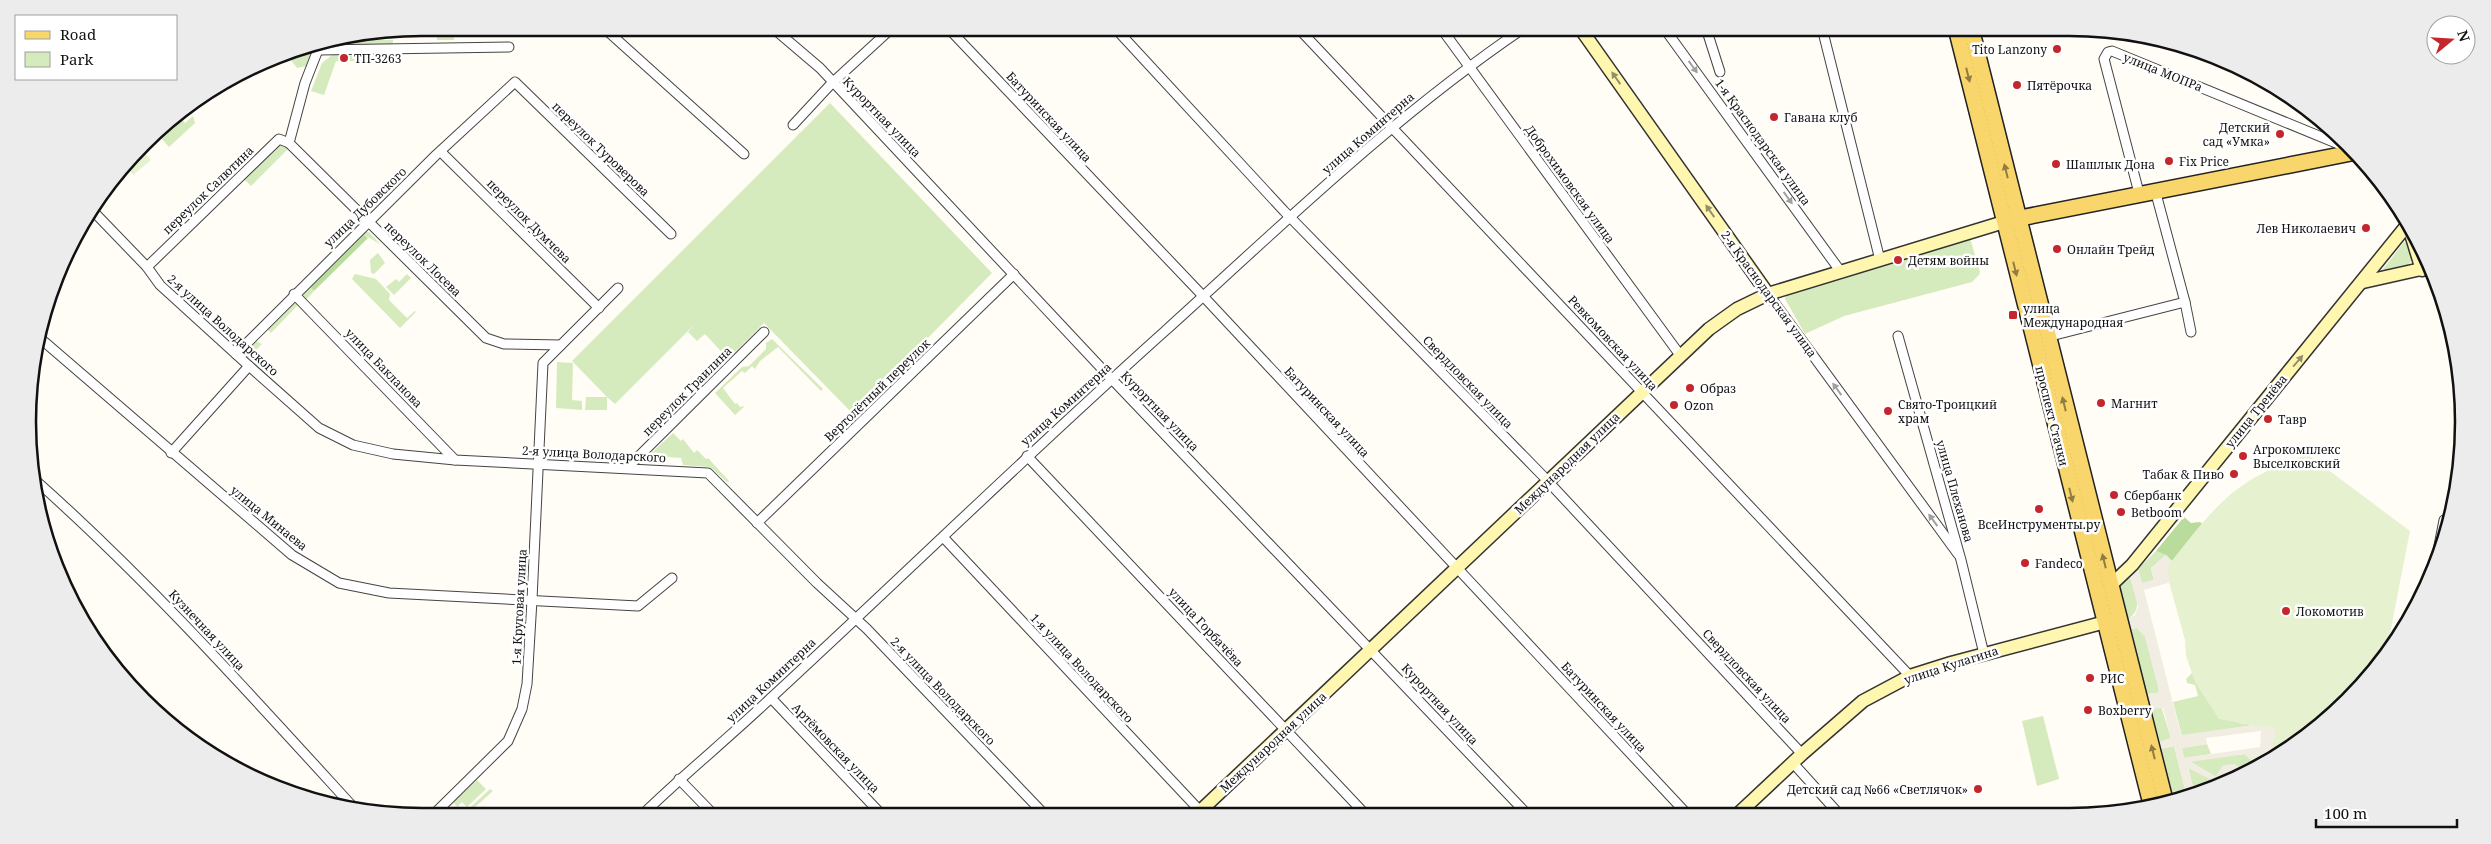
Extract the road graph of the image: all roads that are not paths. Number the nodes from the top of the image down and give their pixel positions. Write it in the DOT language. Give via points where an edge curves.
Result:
graph roads {
  1 [pos="613,36"];
  2 [pos="782,36"];
  3 [pos="883,36"];
  4 [pos="956,36"];
  5 [pos="1122,36"];
  6 [pos="1306,36"];
  7 [pos="1447,36"];
  8 [pos="1512,36"];
  9 [pos="1586,36"];
  10 [pos="1670,36"];
  11 [pos="1709,36"];
  12 [pos="1824,36"];
  13 [pos="1958,36"];
  14 [pos="1973,36"];
  15 [pos="337,46"];
  16 [pos="509,47"];
  17 [pos="318,50"];
  18 [pos="1468,65"];
  19 [pos="1720,72"];
  20 [pos="515,82"];
  21 [pos="832,83"];
  22 [pos="793,125"];
  23 [pos="1392,127"];
  24 [pos="289,143"];
  25 [pos="2336,144"];
  26 [pos="441,152"];
  27 [pos="2345,153"];
  28 [pos="744,154"];
  29 [pos="2156,190"];
  30 [pos="2139,193"];
  31 [pos="97,215"];
  32 [pos="1290,218"];
  33 [pos="2011,220"];
  34 [pos="368,223"];
  35 [pos="2402,228"];
  36 [pos="671,234"];
  37 [pos="1880,260"];
  38 [pos="147,267"];
  39 [pos="2423,270"];
  40 [pos="1842,272"];
  41 [pos="1014,274"];
  42 [pos="2363,282"];
  43 [pos="618,288"];
  44 [pos="294,294"];
  45 [pos="1768,294"];
  46 [pos="1203,296"];
  47 [pos="2185,302"];
  48 [pos="598,308"];
  49 [pos="764,332"];
  50 [pos="2191,332"];
  51 [pos="1898,336"];
  52 [pos="2047,337"];
  53 [pos="45,342"];
  54 [pos="543,345"];
  55 [pos="561,346"];
  56 [pos="236,354"];
  57 [pos="1680,355"];
  58 [pos="543,363"];
  59 [pos="249,366"];
  60 [pos="1112,379"];
  61 [pos="1642,391"];
  62 [pos="171,453"];
  63 [pos="1027,456"];
  64 [pos="455,460"];
  65 [pos="539,464"];
  66 [pos="627,468"];
  67 [pos="1548,481"];
  68 [pos="42,486"];
  69 [pos="757,523"];
  70 [pos="943,537"];
  71 [pos="1961,560"];
  72 [pos="1456,568"];
  73 [pos="672,578"];
  74 [pos="2110,586"];
  75 [pos="532,600"];
  76 [pos="855,619"];
  77 [pos="2111,620"];
  78 [pos="1371,649"];
  79 [pos="1984,654"];
  80 [pos="1910,676"];
  81 [pos="771,698"];
  82 [pos="1287,731"];
  83 [pos="1798,758"];
  84 [pos="679,779"];
  85 [pos="2164,796"];
  86 [pos="2150,799"];
  87 [pos="347,800"];
  88 [pos="440,808"];
  89 [pos="649,808"];
  90 [pos="707,808"];
  91 [pos="875,808"];
  92 [pos="1038,808"];
  93 [pos="1194,808"];
  94 [pos="1206,808"];
  95 [pos="1359,808"];
  96 [pos="1522,808"];
  97 [pos="1681,808"];
  98 [pos="1744,808"];
  99 [pos="1835,808"];
  1 -- 28 [label="street"];
  2 -- 21 [label="street, Курортная улица" via="820,68"];
  3 -- 21 [label="street"];
  4 -- 46 [label="street, Батуринская улица"];
  5 -- 32 [label="street, Свердловская улица"];
  6 -- 23 [label="street, Ревкомовская улица"];
  7 -- 18 [label="street, Доброхимовская улица"];
  8 -- 18 [label="street, улица Коминтерна"];
  45 -- 9 [label="street, 2-я Краснодарская улица, one-way"];
  10 -- 40 [label="street, 1-я Краснодарская улица, one-way"];
  11 -- 19 [label="street"];
  12 -- 37 [label="street"];
  13 -- 33 [label="main road, проспект Стачки, one-way"];
  33 -- 14 [label="main road, проспект Стачки, one-way"];
  15 -- 16 [label="street"];
  17 -- 24 [label="street" via="305,83"];
  18 -- 23 [label="street, улица Коминтерна"];
  18 -- 57 [label="street, Доброхимовская улица"];
  20 -- 26 [label="street, улица Дубовского"];
  20 -- 36 [label="street, переулок Туроверова"];
  21 -- 22 [label="street"];
  21 -- 41 [label="street, Курортная улица"];
  23 -- 32 [label="street, улица Коминтерна"];
  23 -- 61 [label="street, Ревкомовская улица"];
  24 -- 34 [label="street, переулок Лосева"];
  24 -- 38 [label="street, переулок Салютина" via="279,139"];
  25 -- 30 [label="street, улица МОПРа" via="2108,52 2104,59"];
  26 -- 34 [label="street, улица Дубовского"];
  26 -- 48 [label="street, переулок Думчева"];
  27 -- 29 [label="main road, улица МОПРа"];
  29 -- 30 [label="main road, улица МОПРа"];
  29 -- 47 [label="street"];
  30 -- 33 [label="main road, улица МОПРа"];
  31 -- 38 [label="street, 2-я улица Володарского"];
  32 -- 46 [label="street, улица Коминтерна"];
  32 -- 67 [label="street, Свердловская улица"];
  33 -- 37 [label="street, Международная улица"];
  33 -- 52 [label="main road, проспект Стачки"];
  33 -- 77 [label="main road, проспект Стачки, one-way"];
  34 -- 44 [label="street, улица Дубовского"];
  34 -- 54 [label="street, переулок Лосева" via="486,338 504,344"];
  35 -- 42 [label="street, улица Тренёва"];
  37 -- 40 [label="street, Международная улица"];
  38 -- 56 [label="street, 2-я улица Володарского" via="160,285"];
  39 -- 42 [label="street"];
  40 -- 45 [label="street, Международная улица"];
  41 -- 60 [label="street, Курортная улица"];
  41 -- 69 [label="street, Вертолётный переулок"];
  74 -- 42 [label="street, улица Тренёва, one-way" via="2132,565"];
  43 -- 48 [label="street"];
  44 -- 56 [label="street, улица Дубовского"];
  44 -- 64 [label="street, улица Бакланова"];
  45 -- 57 [label="street, Международная улица" via="1737,309"];
  71 -- 45 [label="street, 2-я Краснодарская улица, one-way"];
  46 -- 60 [label="street, улица Коминтерна"];
  46 -- 72 [label="street, Батуринская улица"];
  47 -- 50 [label="street"];
  47 -- 52 [label="street"];
  48 -- 55 [label="street"];
  49 -- 66 [label="street, переулок Траилина"];
  51 -- 71 [label="street, улица Плеханова"];
  74 -- 52 [label="main road, проспект Стачки, one-way"];
  53 -- 62 [label="street, улица Минаева"];
  54 -- 55 [label="street, переулок Лосева"];
  54 -- 58 [label="street, 1-я Круговая улица"];
  55 -- 58 [label="street"];
  56 -- 59 [label="street, 2-я улица Володарского"];
  57 -- 61 [label="street, Международная улица"];
  58 -- 65 [label="street, 1-я Круговая улица"];
  59 -- 62 [label="street"];
  59 -- 64 [label="street, 2-я улица Володарского" via="320,428 353,444 394,454"];
  60 -- 63 [label="street, улица Коминтерна"];
  60 -- 78 [label="street, Курортная улица"];
  61 -- 67 [label="street, Международная улица"];
  61 -- 80 [label="street, Ревкомовская улица"];
  62 -- 75 [label="street, улица Минаева" via="292,556 339,583 389,593"];
  63 -- 70 [label="street, улица Коминтерна"];
  63 -- 82 [label="street, улица Горбачёва"];
  64 -- 65 [label="street, 2-я улица Володарского"];
  65 -- 66 [label="street, 2-я улица Володарского"];
  65 -- 75 [label="street, 1-я Круговая улица"];
  66 -- 69 [label="street, 2-я улица Володарского" via="708,473"];
  67 -- 72 [label="street, Международная улица"];
  67 -- 83 [label="street, Свердловская улица"];
  68 -- 87 [label="street, Кузнечная улица" via="183,621"];
  69 -- 76 [label="street, 2-я улица Володарского"];
  70 -- 76 [label="street, улица Коминтерна"];
  70 -- 93 [label="street, 1-я улица Володарского"];
  71 -- 79 [label="street, улица Плеханова"];
  72 -- 78 [label="street, Международная улица"];
  72 -- 97 [label="street, Батуринская улица"];
  73 -- 75 [label="street, улица Минаева" via="638,606"];
  74 -- 77 [label="main road, проспект Стачки"];
  75 -- 88 [label="street, 1-я Круговая улица" via="527,684 516,726 508,741"];
  76 -- 81 [label="street, улица Коминтерна"];
  76 -- 92 [label="street, 2-я улица Володарского"];
  77 -- 79 [label="street, улица Кулагина"];
  85 -- 77 [label="main road, проспект Стачки, one-way"];
  77 -- 86 [label="main road, проспект Стачки"];
  78 -- 82 [label="street, Международная улица"];
  78 -- 96 [label="street, Курортная улица"];
  79 -- 80 [label="street, улица Кулагина"];
  80 -- 83 [label="street, улица Кулагина" via="1863,701"];
  81 -- 84 [label="street, улица Коминтерна"];
  81 -- 91 [label="street, Артёмовская улица"];
  82 -- 94 [label="street, Международная улица"];
  82 -- 95 [label="street, улица Горбачёва"];
  83 -- 98 [label="street, улица Кулагина"];
  83 -- 99 [label="street, Свердловская улица"];
  84 -- 89 [label="street, улица Коминтерна"];
  84 -- 90 [label="street"];
}
